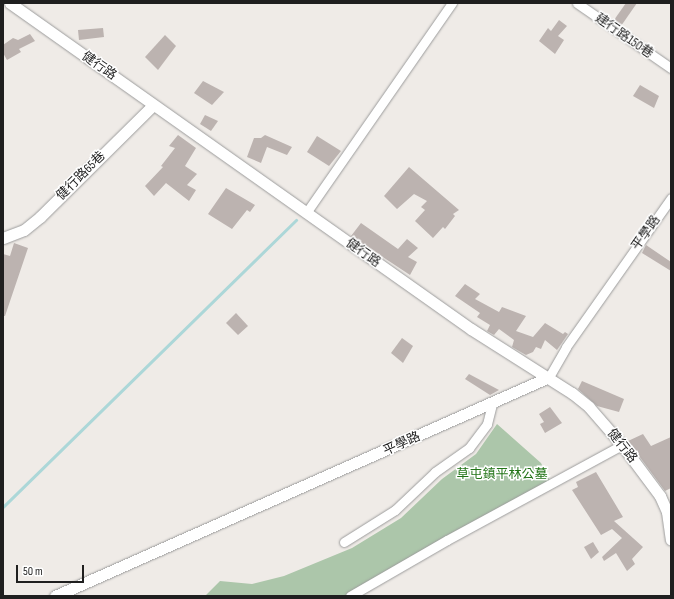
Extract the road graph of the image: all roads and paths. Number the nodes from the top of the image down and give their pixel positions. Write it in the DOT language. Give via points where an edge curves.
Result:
graph roads {
  1 [pos="10,3"];
  2 [pos="452,3"];
  3 [pos="577,3"];
  4 [pos="671,68"];
  5 [pos="153,105"];
  6 [pos="671,198"];
  7 [pos="306,213"];
  8 [pos="3,238"];
  9 [pos="549,378"];
  10 [pos="492,404"];
  11 [pos="622,444"];
  12 [pos="671,540"];
  13 [pos="344,542"];
  14 [pos="55,596"];
  15 [pos="350,596"];
  1 -- 5 [label="street, 健行路"];
  2 -- 7 [label="street"];
  3 -- 4 [label="street, 建行路150巷"];
  5 -- 7 [label="street, 健行路"];
  5 -- 8 [label="street, 健行路65巷" via="40,217 24,230"];
  6 -- 9 [label="street, 平學路" via="566,347"];
  7 -- 9 [label="street, 健行路" via="471,329"];
  9 -- 10 [label="street, 平學路"];
  9 -- 11 [label="street, 健行路" via="589,407"];
  10 -- 13 [label="street" via="487,424 470,448 435,472 395,510"];
  10 -- 14 [label="street, 平學路"];
  11 -- 12 [label="street, 健行路" via="660,496 667,512"];
  11 -- 15 [label="street"];
}
